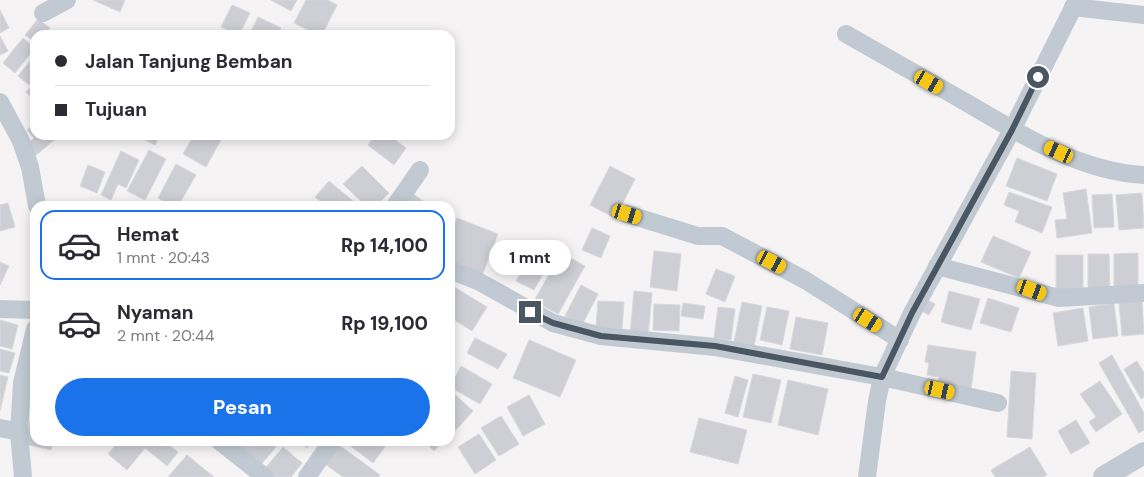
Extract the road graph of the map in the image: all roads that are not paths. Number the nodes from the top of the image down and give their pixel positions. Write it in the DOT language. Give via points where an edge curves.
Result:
graph roads {
  1 [pos="67,0"];
  2 [pos="1075,3"];
  3 [pos="43,13"];
  4 [pos="1144,15"];
  5 [pos="846,34"];
  6 [pos="0,102"];
  7 [pos="1012,130"];
  8 [pos="420,170"];
  9 [pos="1144,175"];
  10 [pos="36,201"];
  11 [pos="398,201"];
  12 [pos="627,214"];
  13 [pos="937,266"];
  14 [pos="455,272"];
  15 [pos="1144,293"];
  16 [pos="0,309"];
  17 [pos="30,310"];
  18 [pos="900,340"];
  19 [pos="30,350"];
  20 [pos="882,377"];
  21 [pos="998,404"];
  22 [pos="0,428"];
  23 [pos="19,432"];
  24 [pos="224,446"];
  25 [pos="329,446"];
  26 [pos="1144,453"];
  27 [pos="23,477"];
  28 [pos="264,477"];
  29 [pos="307,477"];
  30 [pos="867,477"];
  31 [pos="1104,477"];
  1 -- 3 [label="street"];
  2 -- 4 [label="street"];
  2 -- 7 [label="street"];
  5 -- 7 [label="street"];
  6 -- 10 [label="street" via="21,141"];
  7 -- 9 [label="street" via="1075,159 1125,174"];
  7 -- 13 [label="street"];
  8 -- 11 [label="street"];
  12 -- 18 [label="street" via="698,236 722,236 806,280"];
  13 -- 15 [label="street" via="1059,298"];
  13 -- 18 [label="street"];
  14 -- 20 [label="street" via="478,281 553,323 601,336 715,346"];
  16 -- 17 [label="street"];
  18 -- 20 [label="street"];
  19 -- 23 [label="street" via="22,383"];
  20 -- 21 [label="street"];
  20 -- 30 [label="street"];
  22 -- 23 [label="street"];
  23 -- 27 [label="street"];
  24 -- 28 [label="street"];
  25 -- 29 [label="street"];
  26 -- 31 [label="street"];
}
